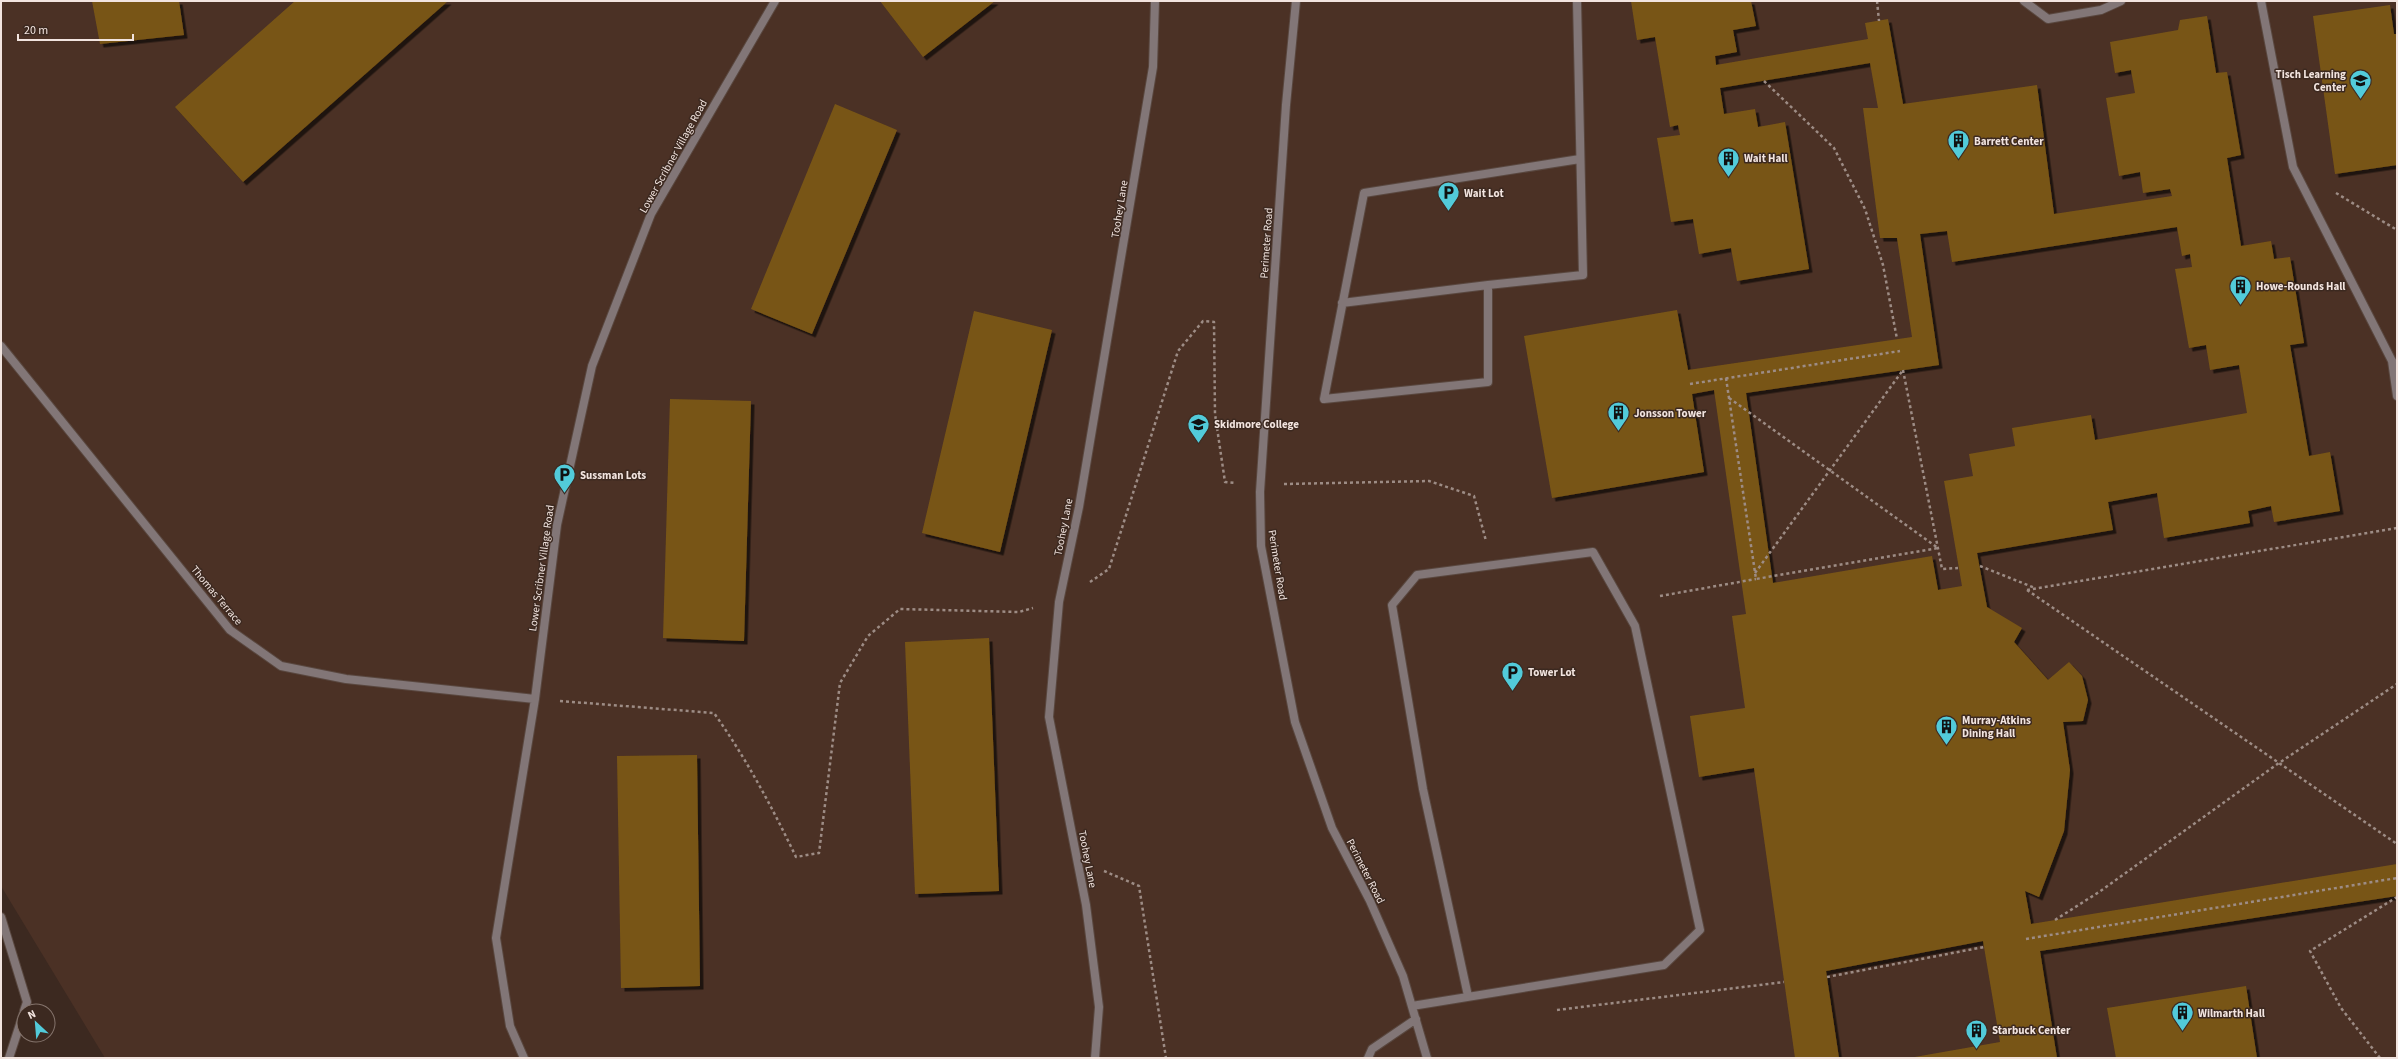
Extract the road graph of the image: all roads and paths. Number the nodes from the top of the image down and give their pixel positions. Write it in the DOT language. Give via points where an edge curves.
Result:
graph roads {
  1 [pos="775,1"];
  2 [pos="1155,1"];
  3 [pos="1296,1"];
  4 [pos="1577,1"];
  5 [pos="1877,1"];
  6 [pos="2024,1"];
  7 [pos="2121,1"];
  8 [pos="2261,1"];
  9 [pos="1879,21"];
  10 [pos="1764,81"];
  11 [pos="1580,159"];
  12 [pos="2331,190"];
  13 [pos="2397,230"];
  14 [pos="1488,285"];
  15 [pos="1342,303"];
  16 [pos="1897,339"];
  17 [pos="1,346"];
  18 [pos="1900,351"];
  19 [pos="2394,364"];
  20 [pos="1726,378"];
  21 [pos="1690,384"];
  22 [pos="2397,396"];
  23 [pos="1729,398"];
  24 [pos="1830,471"];
  25 [pos="1260,485"];
  26 [pos="2397,528"];
  27 [pos="1938,548"];
  28 [pos="1492,565"];
  29 [pos="1980,566"];
  30 [pos="1958,568"];
  31 [pos="1755,573"];
  32 [pos="1756,579"];
  33 [pos="2035,589"];
  34 [pos="1660,596"];
  35 [pos="1059,602"];
  36 [pos="2397,684"];
  37 [pos="534,699"];
  38 [pos="2279,763"];
  39 [pos="2397,844"];
  40 [pos="1076,860"];
  41 [pos="2397,878"];
  42 [pos="2397,897"];
  43 [pos="1,917"];
  44 [pos="2055,920"];
  45 [pos="2026,939"];
  46 [pos="1984,947"];
  47 [pos="1827,977"];
  48 [pos="1784,982"];
  49 [pos="1468,996"];
  50 [pos="27,1003"];
  51 [pos="1412,1006"];
  52 [pos="1550,1011"];
  53 [pos="1416,1019"];
  54 [pos="16,1037"];
  55 [pos="9,1058"];
  56 [pos="524,1058"];
  57 [pos="1095,1058"];
  58 [pos="1166,1058"];
  59 [pos="1368,1058"];
  60 [pos="1426,1058"];
  61 [pos="2380,1058"];
  1 -- 37 [label="lane, Lower Scribner Village Road" via="651,214 592,366 557,525"];
  2 -- 35 [label="lane, Toohey Lane" via="1153,67 1080,499"];
  3 -- 25 [label="lane, Perimeter Road" via="1286,105"];
  4 -- 11 [label="lane"];
  5 -- 9 [label="path"];
  6 -- 7 [label="lane" via="2048,19 2101,10"];
  8 -- 19 [label="lane" via="2293,167"];
  10 -- 16 [label="path" via="1834,148 1864,209 1883,266"];
  11 -- 14 [label="lane" via="1583,275"];
  11 -- 15 [label="lane" via="1364,193"];
  12 -- 13 [label="path"];
  14 -- 15 [label="lane"];
  14 -- 15 [label="lane" via="1488,382 1324,399"];
  17 -- 37 [label="lane, Thomas Terrace" via="230,630 281,666 346,679"];
  18 -- 20 [label="path"];
  19 -- 22 [label="lane"];
  20 -- 21 [label="path"];
  20 -- 23 [label="path"];
  23 -- 24 [label="path"];
  23 -- 31 [label="path"];
  24 -- 27 [label="path"];
  24 -- 27 [label="path" via="1904,370"];
  24 -- 31 [label="path"];
  25 -- 28 [label="path" via="1429,481 1474,496"];
  25 -- 35 [label="path" via="1225,482 1215,414 1214,322 1203,322 1178,352 1109,569"];
  25 -- 51 [label="lane, Perimeter Road" via="1261,546 1295,722 1332,828 1370,901 1403,976"];
  26 -- 33 [label="path"];
  27 -- 30 [label="path" via="1942,569"];
  27 -- 32 [label="path"];
  28 -- 49 [label="lane" via="1417,575 1392,605 1423,789"];
  28 -- 49 [label="lane" via="1593,552 1635,626 1700,930 1664,965"];
  29 -- 33 [label="path"];
  31 -- 32 [label="path"];
  32 -- 34 [label="path"];
  33 -- 38 [label="path" via="2027,590"];
  35 -- 37 [label="path" via="1019,612 900,609 868,636 840,683 819,853 796,857 774,810 714,713"];
  35 -- 40 [label="lane, Toohey Lane" via="1049,717"];
  36 -- 38 [label="path"];
  37 -- 56 [label="lane, Lower Scribner Village Road" via="496,938 510,1026"];
  38 -- 39 [label="path"];
  38 -- 44 [label="path" via="2099,892"];
  40 -- 57 [label="lane, Toohey Lane" via="1086,905 1099,1007"];
  40 -- 58 [label="path" via="1138,886"];
  41 -- 45 [label="path"];
  42 -- 61 [label="path" via="2310,951 2341,1008"];
  43 -- 50 [label="lane"];
  46 -- 47 [label="path"];
  48 -- 52 [label="path"];
  49 -- 51 [label="lane"];
  51 -- 53 [label="lane, Perimeter Road"];
  53 -- 59 [label="lane" via="1372,1049"];
  53 -- 60 [label="lane, Perimeter Road"];
  54 -- 55 [label="lane"];
}
